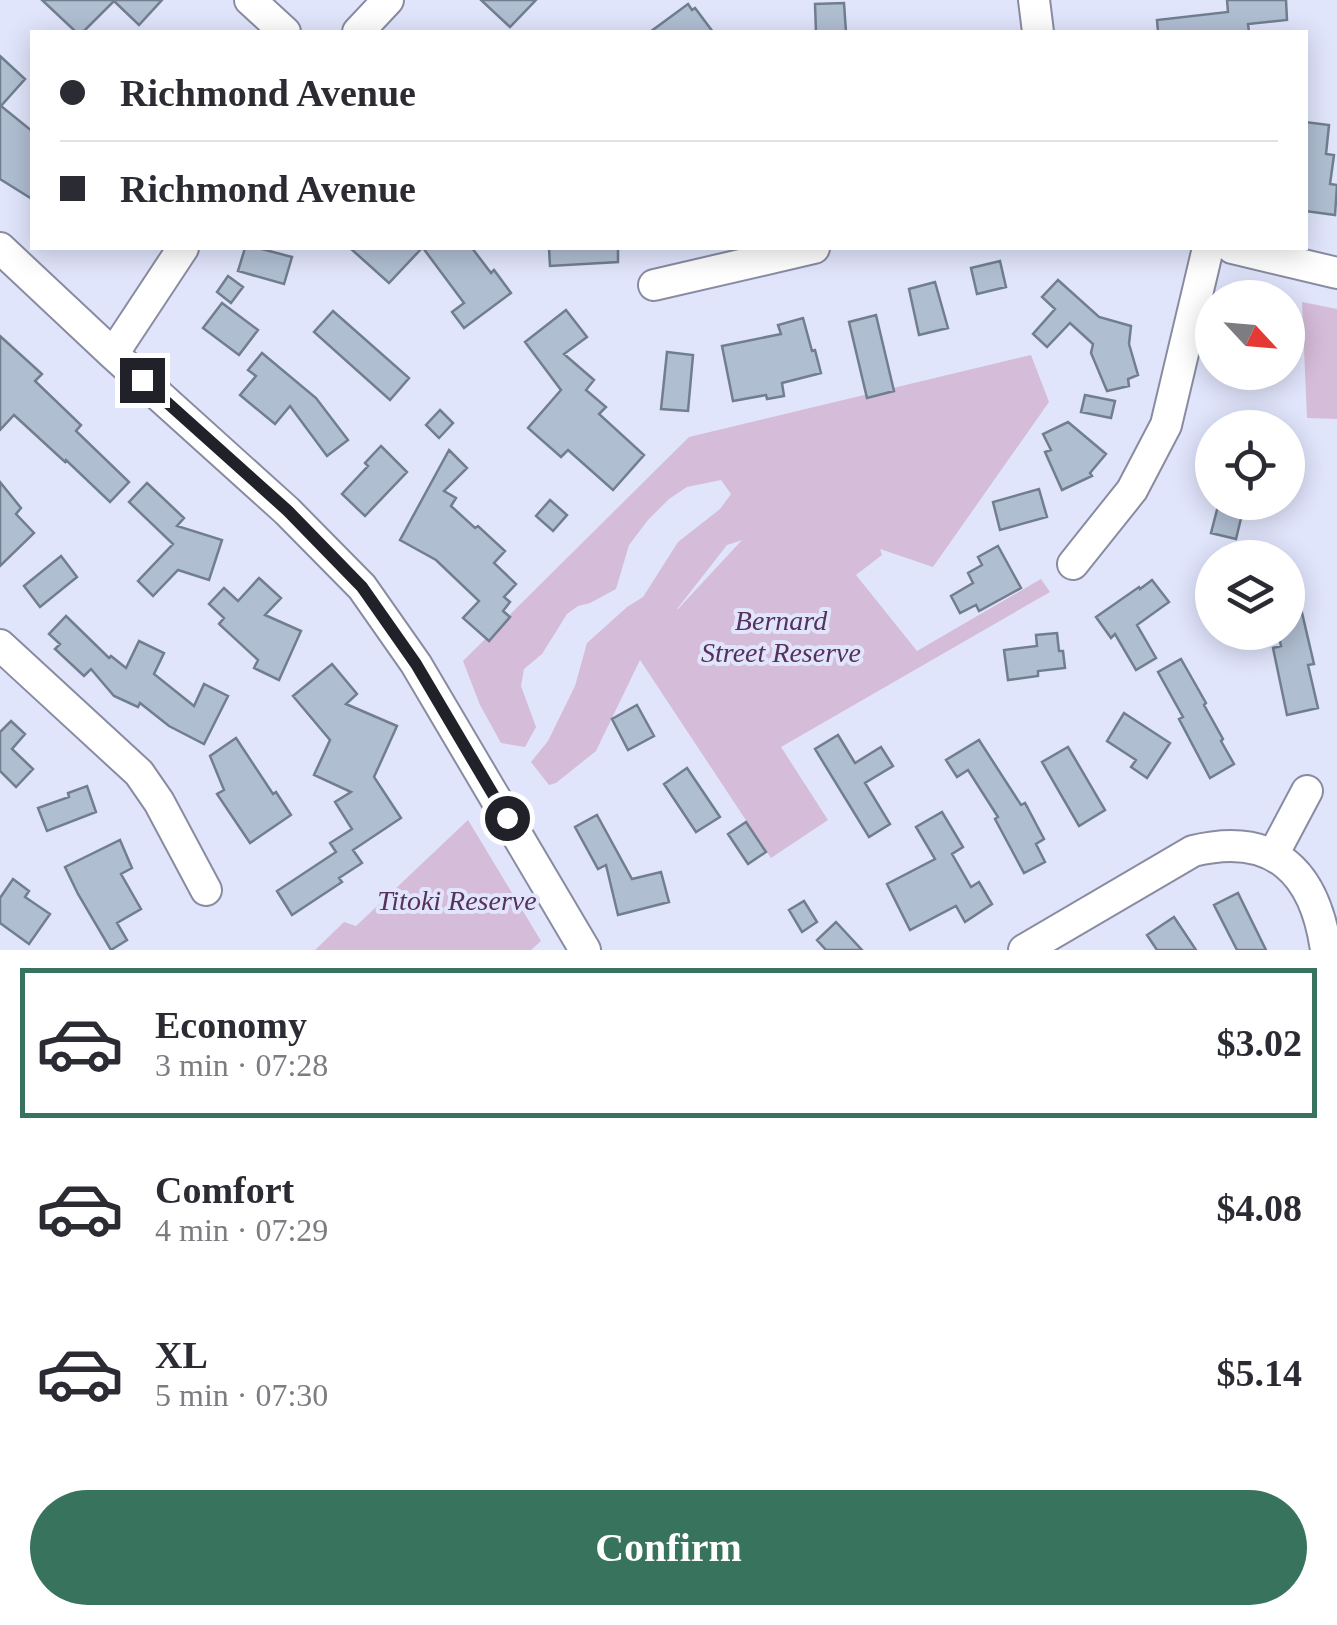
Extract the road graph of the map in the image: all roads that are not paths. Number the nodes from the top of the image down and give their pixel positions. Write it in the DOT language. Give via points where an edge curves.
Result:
graph roads {
  1 [pos="250,0"];
  2 [pos="388,0"];
  3 [pos="1034,0"];
  4 [pos="283,30"];
  5 [pos="360,30"];
  6 [pos="1038,30"];
  7 [pos="0,249"];
  8 [pos="182,250"];
  9 [pos="805,250"];
  10 [pos="1208,250"];
  11 [pos="1240,250"];
  12 [pos="1337,274"];
  13 [pos="654,285"];
  14 [pos="113,354"];
  15 [pos="1073,564"];
  16 [pos="0,645"];
  17 [pos="1307,791"];
  18 [pos="1273,855"];
  19 [pos="206,890"];
  20 [pos="585,950"];
  21 [pos="1024,950"];
  22 [pos="1326,950"];
  1 -- 4 [label="street"];
  2 -- 5 [label="street"];
  3 -- 6 [label="street"];
  7 -- 14 [label="street"];
  8 -- 14 [label="street"];
  9 -- 13 [label="street"];
  10 -- 15 [label="street" via="1166,425 1132,490"];
  11 -- 12 [label="street"];
  14 -- 20 [label="street" via="362,587 416,664"];
  16 -- 19 [label="street" via="138,773"];
  17 -- 18 [label="street"];
  18 -- 21 [label="street" via="1234,844 1194,851"];
  18 -- 22 [label="street" via="1298,874 1314,900"];
}
